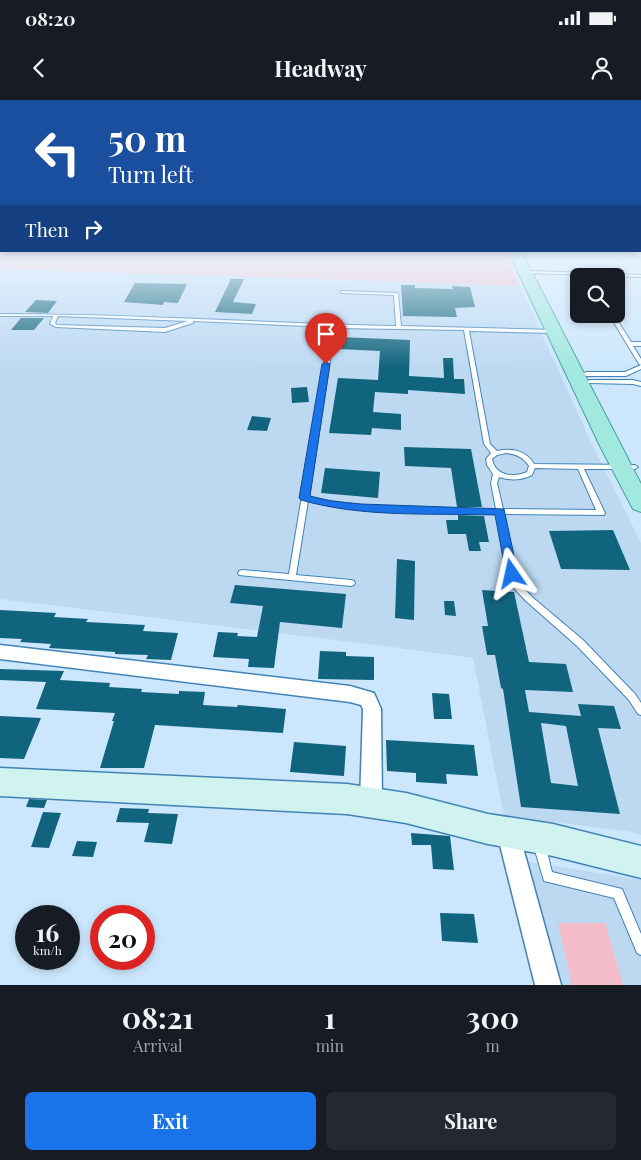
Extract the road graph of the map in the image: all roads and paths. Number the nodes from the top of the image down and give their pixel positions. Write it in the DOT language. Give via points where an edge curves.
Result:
graph roads {
  1 [pos="531,285"];
  2 [pos="540,285"];
  3 [pos="343,292"];
  4 [pos="0,315"];
  5 [pos="56,315"];
  6 [pos="195,320"];
  7 [pos="616,323"];
  8 [pos="333,326"];
  9 [pos="399,328"];
  10 [pos="466,329"];
  11 [pos="553,331"];
  12 [pos="629,344"];
  13 [pos="641,344"];
  14 [pos="641,365"];
  15 [pos="588,378"];
  16 [pos="641,384"];
  17 [pos="495,453"];
  18 [pos="532,466"];
  19 [pos="580,466"];
  20 [pos="632,471"];
  21 [pos="497,473"];
  22 [pos="304,498"];
  23 [pos="641,504"];
  24 [pos="500,511"];
  25 [pos="242,573"];
  26 [pos="292,577"];
  27 [pos="351,583"];
  28 [pos="0,652"];
  29 [pos="641,711"];
  30 [pos="0,782"];
  31 [pos="371,802"];
  32 [pos="508,832"];
  33 [pos="537,838"];
  34 [pos="641,862"];
  35 [pos="641,949"];
  36 [pos="548,985"];
  1 -- 11 [label="main road"];
  2 -- 15 [label="main road"];
  3 -- 9 [label="lane" via="396,294"];
  4 -- 5 [label="lane"];
  5 -- 6 [label="lane"];
  5 -- 6 [label="lane" via="52,324 68,327 165,330"];
  6 -- 8 [label="lane"];
  7 -- 12 [label="lane"];
  8 -- 9 [label="lane"];
  8 -- 22 [label="lane"];
  9 -- 10 [label="lane"];
  10 -- 11 [label="lane"];
  10 -- 17 [label="lane" via="487,444"];
  11 -- 20 [label="main road"];
  12 -- 13 [label="lane"];
  12 -- 14 [label="lane"];
  14 -- 15 [label="lane" via="626,374"];
  15 -- 16 [label="lane"];
  15 -- 20 [label="main road"];
  17 -- 18 [label="lane" via="518,453"];
  17 -- 21 [label="lane" via="489,462"];
  18 -- 19 [label="lane"];
  18 -- 21 [label="lane" via="530,473 521,477"];
  19 -- 20 [label="lane"];
  19 -- 24 [label="lane" via="601,513"];
  20 -- 23 [label="main road"];
  21 -- 24 [label="lane" via="494,483"];
  22 -- 24 [label="lane" via="331,505 361,507"];
  22 -- 26 [label="lane"];
  24 -- 29 [label="lane" via="515,584 580,643 632,697"];
  25 -- 26 [label="lane"];
  26 -- 27 [label="lane"];
  28 -- 31 [label="street" via="350,694 367,699 372,709"];
  30 -- 31 [label="street"];
  31 -- 32 [label="street"];
  32 -- 33 [label="street"];
  32 -- 36 [label="street"];
  33 -- 34 [label="street"];
  33 -- 35 [label="lane" via="548,877 618,893"];
}
